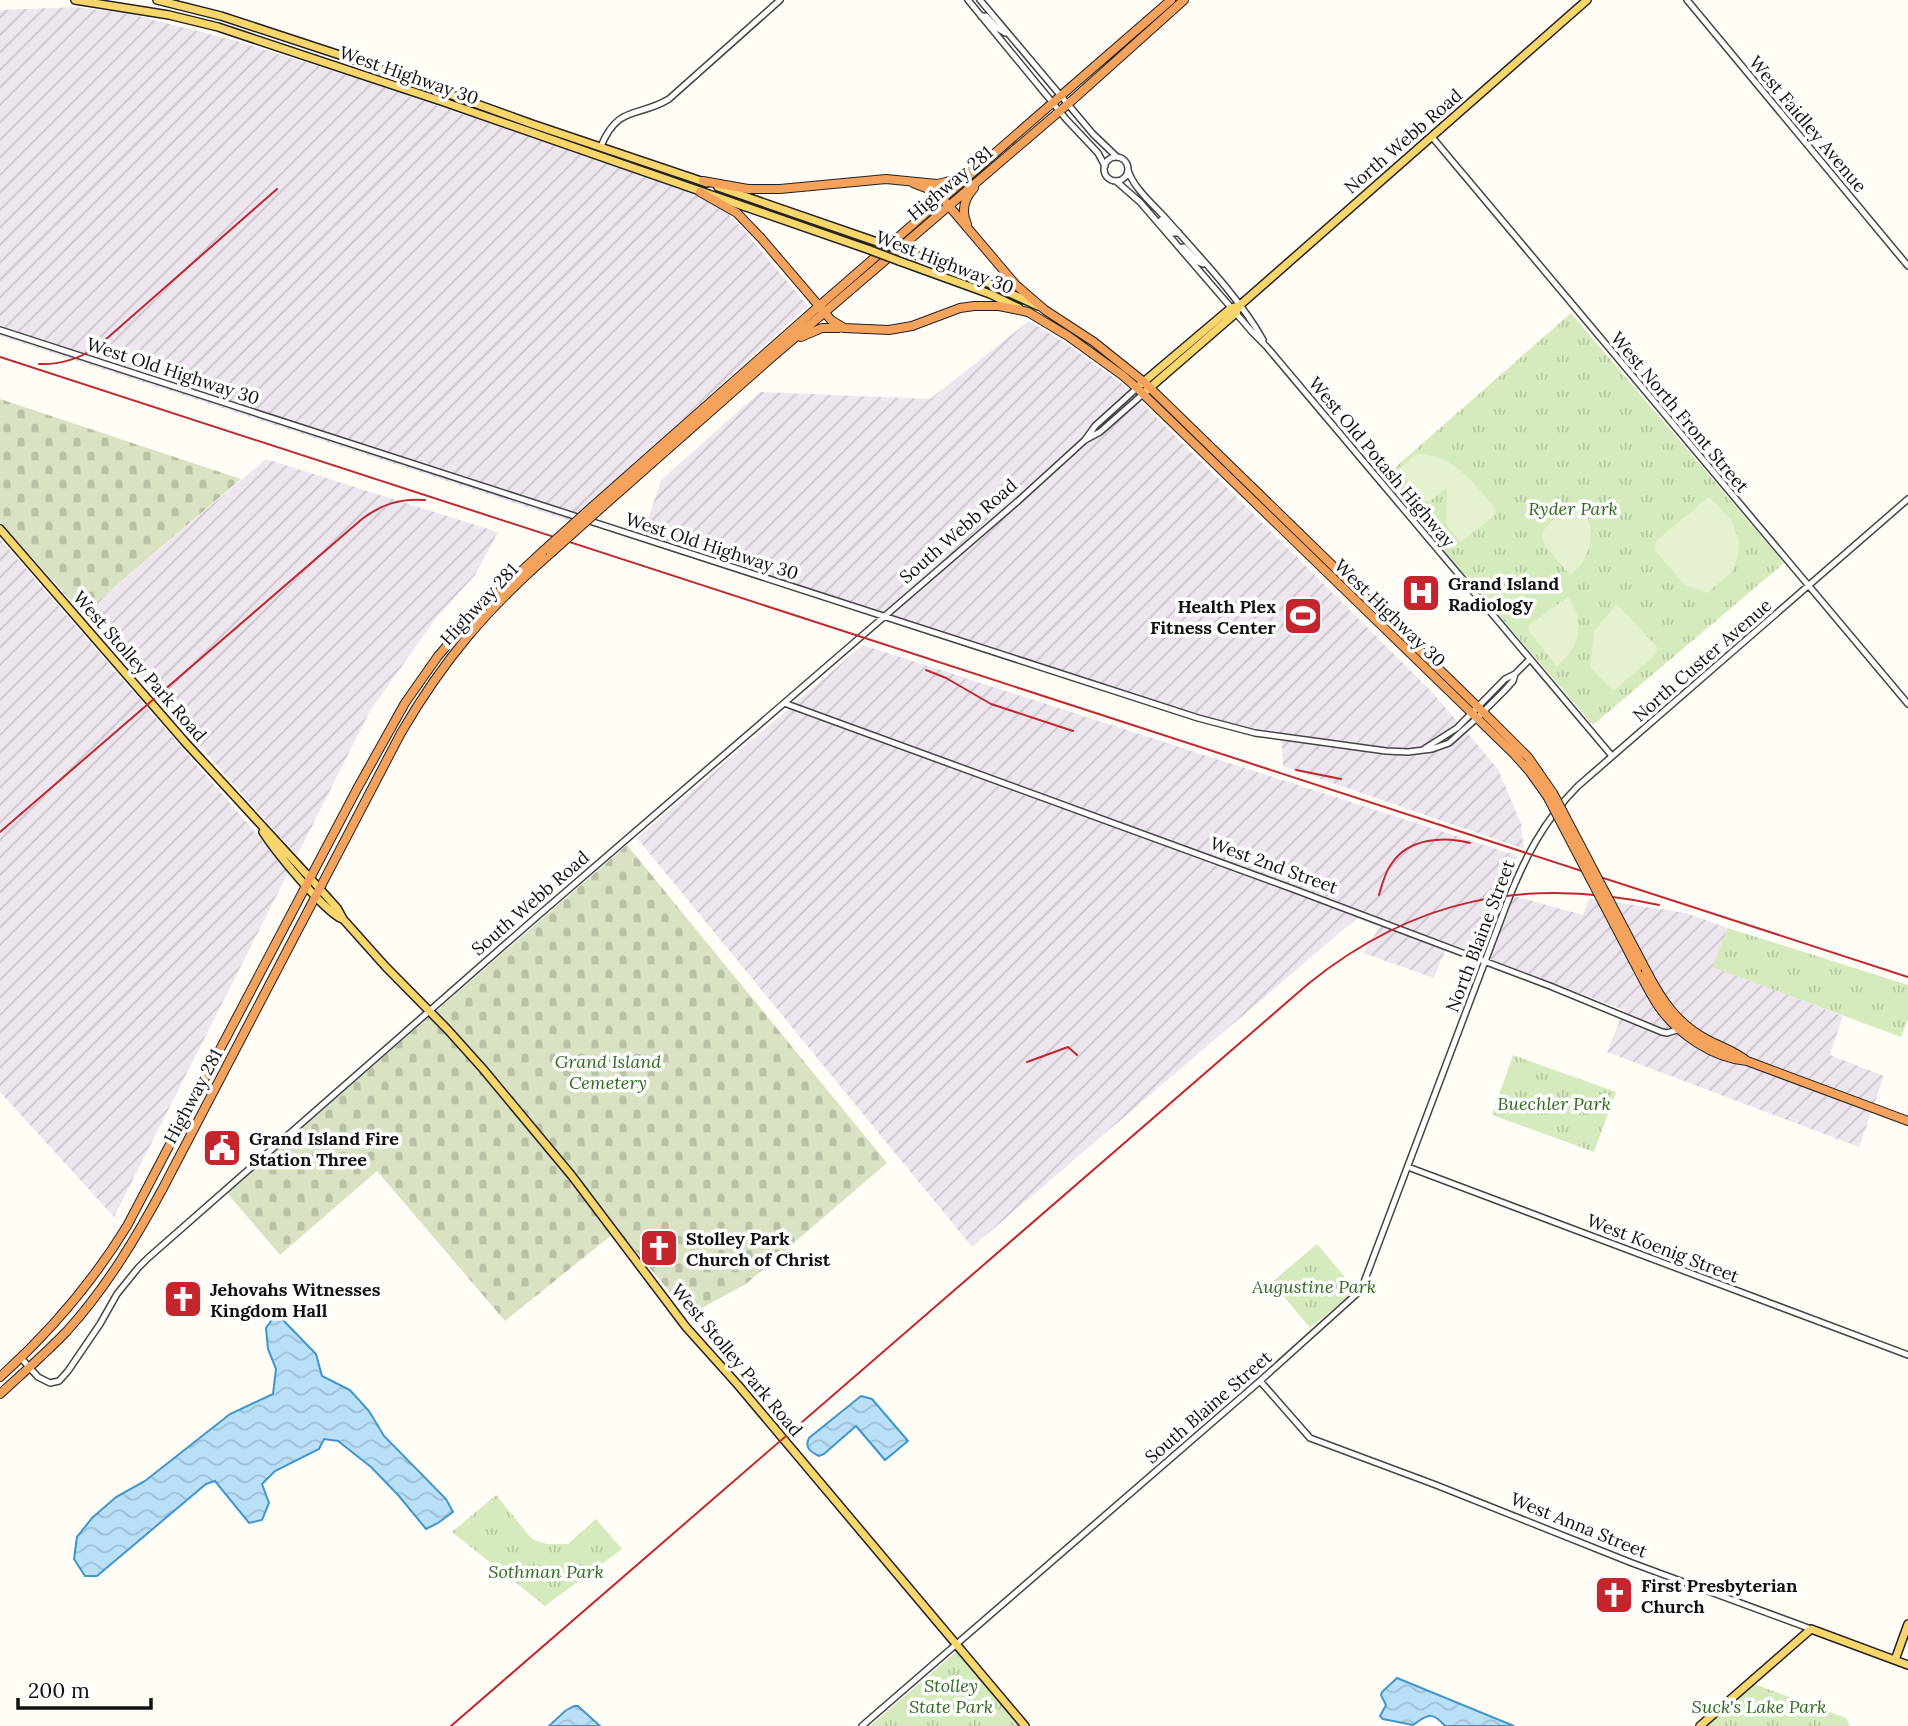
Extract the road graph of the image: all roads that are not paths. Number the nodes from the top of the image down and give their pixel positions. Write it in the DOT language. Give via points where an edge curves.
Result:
graph roads {
  1 [pos="75,0"];
  2 [pos="157,0"];
  3 [pos="780,0"];
  4 [pos="968,0"];
  5 [pos="980,0"];
  6 [pos="1171,0"];
  7 [pos="1184,0"];
  8 [pos="1587,0"];
  9 [pos="1687,0"];
  10 [pos="981,16"];
  11 [pos="1011,37"];
  12 [pos="1062,96"];
  13 [pos="1068,104"];
  14 [pos="1057,107"];
  15 [pos="1432,137"];
  16 [pos="601,146"];
  17 [pos="611,150"];
  18 [pos="586,151"];
  19 [pos="599,156"];
  20 [pos="999,156"];
  21 [pos="1117,157"];
  22 [pos="1105,166"];
  23 [pos="1128,170"];
  24 [pos="703,181"];
  25 [pos="1116,181"];
  26 [pos="913,183"];
  27 [pos="700,192"];
  28 [pos="945,202"];
  29 [pos="1147,209"];
  30 [pos="1179,233"];
  31 [pos="977,238"];
  32 [pos="1180,248"];
  33 [pos="1206,265"];
  34 [pos="1908,266"];
  35 [pos="821,309"];
  36 [pos="1236,309"];
  37 [pos="1045,310"];
  38 [pos="1028,312"];
  39 [pos="844,328"];
  40 [pos="0,330"];
  41 [pos="781,349"];
  42 [pos="1147,385"];
  43 [pos="1140,391"];
  44 [pos="1908,499"];
  45 [pos="596,508"];
  46 [pos="0,529"];
  47 [pos="547,552"];
  48 [pos="1808,586"];
  49 [pos="883,617"];
  50 [pos="1530,659"];
  51 [pos="785,703"];
  52 [pos="1908,704"];
  53 [pos="1477,713"];
  54 [pos="1612,756"];
  55 [pos="1528,853"];
  56 [pos="309,882"];
  57 [pos="318,892"];
  58 [pos="1485,961"];
  59 [pos="429,1011"];
  60 [pos="1682,1027"];
  61 [pos="1459,1030"];
  62 [pos="1908,1121"];
  63 [pos="1408,1167"];
  64 [pos="1908,1355"];
  65 [pos="21,1358"];
  66 [pos="29,1367"];
  67 [pos="0,1377"];
  68 [pos="1260,1381"];
  69 [pos="0,1394"];
  70 [pos="1908,1624"];
  71 [pos="1811,1629"];
  72 [pos="955,1644"];
  73 [pos="1895,1660"];
  74 [pos="1908,1665"];
  75 [pos="862,1726"];
  76 [pos="1025,1726"];
  77 [pos="1700,1726"];
  1 -- 18 [label="main road, West Highway 30" via="218,27"];
  2 -- 16 [label="main road, West Highway 30" via="352,59"];
  3 -- 16 [label="street" via="669,99 623,116"];
  4 -- 10 [label="street"];
  5 -- 11 [label="street"];
  6 -- 12 [label="highway, Highway 281"];
  7 -- 13 [label="highway, Highway 281"];
  8 -- 15 [label="main road, North Webb Road"];
  9 -- 34 [label="street, West Faidley Avenue"];
  10 -- 11 [label="street"];
  10 -- 14 [label="street"];
  11 -- 12 [label="street"];
  12 -- 13 [label="street"];
  12 -- 14 [label="highway, Highway 281"];
  13 -- 14 [label="highway, Highway 281"];
  13 -- 21 [label="street"];
  14 -- 20 [label="highway, Highway 281"];
  14 -- 22 [label="street"];
  15 -- 36 [label="main road, North Webb Road"];
  15 -- 48 [label="street, West North Front Street"];
  16 -- 17 [label="main road, West Highway 30"];
  16 -- 18 [label="main road"];
  17 -- 19 [label="main road"];
  17 -- 24 [label="main road, West Highway 30"];
  18 -- 19 [label="main road, West Highway 30"];
  19 -- 27 [label="main road, West Highway 30"];
  20 -- 26 [label="highway" via="954,180"];
  20 -- 28 [label="highway, Highway 281"];
  20 -- 31 [label="highway" via="964,203 964,216"];
  21 -- 22 [label="street"];
  21 -- 23 [label="street"];
  22 -- 25 [label="street" via="1107,176"];
  23 -- 25 [label="street"];
  23 -- 30 [label="street, West Old Potash Highway" via="1133,184"];
  24 -- 26 [label="highway" via="780,189 868,180"];
  24 -- 37 [label="main road, West Highway 30, bridge" via="978,278"];
  25 -- 29 [label="street, West Old Potash Highway"];
  26 -- 28 [label="highway" via="934,191"];
  27 -- 35 [label="highway" via="737,213"];
  27 -- 38 [label="main road, West Highway 30, bridge" via="990,293"];
  28 -- 31 [label="highway"];
  28 -- 35 [label="highway, Highway 281"];
  29 -- 30 [label="street" via="1173,233"];
  29 -- 32 [label="street, West Old Potash Highway"];
  30 -- 33 [label="street, West Old Potash Highway"];
  31 -- 37 [label="highway" via="1016,285"];
  32 -- 33 [label="street"];
  32 -- 36 [label="street, West Old Potash Highway"];
  33 -- 36 [label="street, West Old Potash Highway"];
  35 -- 39 [label="highway"];
  35 -- 41 [label="highway, Highway 281"];
  35 -- 45 [label="highway, Highway 281"];
  36 -- 42 [label="main road, South Webb Road"];
  36 -- 50 [label="street, West Old Potash Highway"];
  37 -- 42 [label="highway, West Highway 30"];
  38 -- 39 [label="highway" via="974,306 889,330"];
  38 -- 43 [label="highway, West Highway 30" via="1069,336"];
  39 -- 41 [label="highway" via="814,331"];
  40 -- 49 [label="street, West Old Highway 30"];
  41 -- 45 [label="highway, Highway 281"];
  42 -- 43 [label="main road, South Webb Road"];
  42 -- 53 [label="highway, West Highway 30"];
  43 -- 49 [label="street, South Webb Road"];
  43 -- 53 [label="highway, West Highway 30"];
  44 -- 48 [label="street, North Custer Avenue"];
  45 -- 47 [label="highway, Highway 281, bridge"];
  46 -- 56 [label="main road, West Stolley Park Road"];
  47 -- 56 [label="highway, Highway 281" via="471,618 424,676 390,727"];
  47 -- 57 [label="highway, Highway 281" via="477,624 432,683"];
  48 -- 52 [label="street, West North Front Street"];
  48 -- 54 [label="street, North Custer Avenue"];
  49 -- 51 [label="street, South Webb Road"];
  49 -- 53 [label="street, West Old Highway 30" via="1255,733 1408,752 1424,749"];
  50 -- 53 [label="street, West Old Highway 30" via="1505,679"];
  50 -- 54 [label="street, West Old Potash Highway"];
  51 -- 58 [label="street, West 2nd Street"];
  51 -- 59 [label="street, South Webb Road"];
  53 -- 60 [label="highway, West Highway 30, bridge" via="1550,795 1659,1007"];
  54 -- 55 [label="street, North Custer Avenue" via="1564,800"];
  55 -- 58 [label="street, North Blaine Street"];
  56 -- 57 [label="main road, West Stolley Park Road"];
  56 -- 65 [label="highway, Highway 281" via="127,1226 80,1295"];
  57 -- 59 [label="main road, West Stolley Park Road"];
  57 -- 66 [label="highway, Highway 281" via="133,1242 80,1315"];
  58 -- 60 [label="street, West 2nd Street" via="1665,1033"];
  58 -- 61 [label="street, North Blaine Street"];
  59 -- 66 [label="street, South Webb Road" via="138,1268 62,1379 46,1382"];
  59 -- 72 [label="main road, West Stolley Park Road" via="572,1176 686,1327"];
  60 -- 62 [label="highway, West 2nd Street" via="1747,1060"];
  61 -- 63 [label="street, South Blaine Street"];
  63 -- 64 [label="street, West Koenig Street"];
  63 -- 68 [label="street, South Blaine Street" via="1361,1290"];
  65 -- 66 [label="street, South Webb Road"];
  65 -- 67 [label="highway, Highway 281"];
  66 -- 69 [label="highway, Highway 281"];
  68 -- 71 [label="street, West Anna Street" via="1310,1438"];
  68 -- 72 [label="street, South Blaine Street"];
  70 -- 73 [label="main road"];
  71 -- 73 [label="main road, West Anna Street"];
  71 -- 77 [label="main road"];
  72 -- 75 [label="street, South Blaine Street"];
  72 -- 76 [label="main road, West Stolley Park Road"];
  73 -- 74 [label="main road, West Anna Street"];
}
